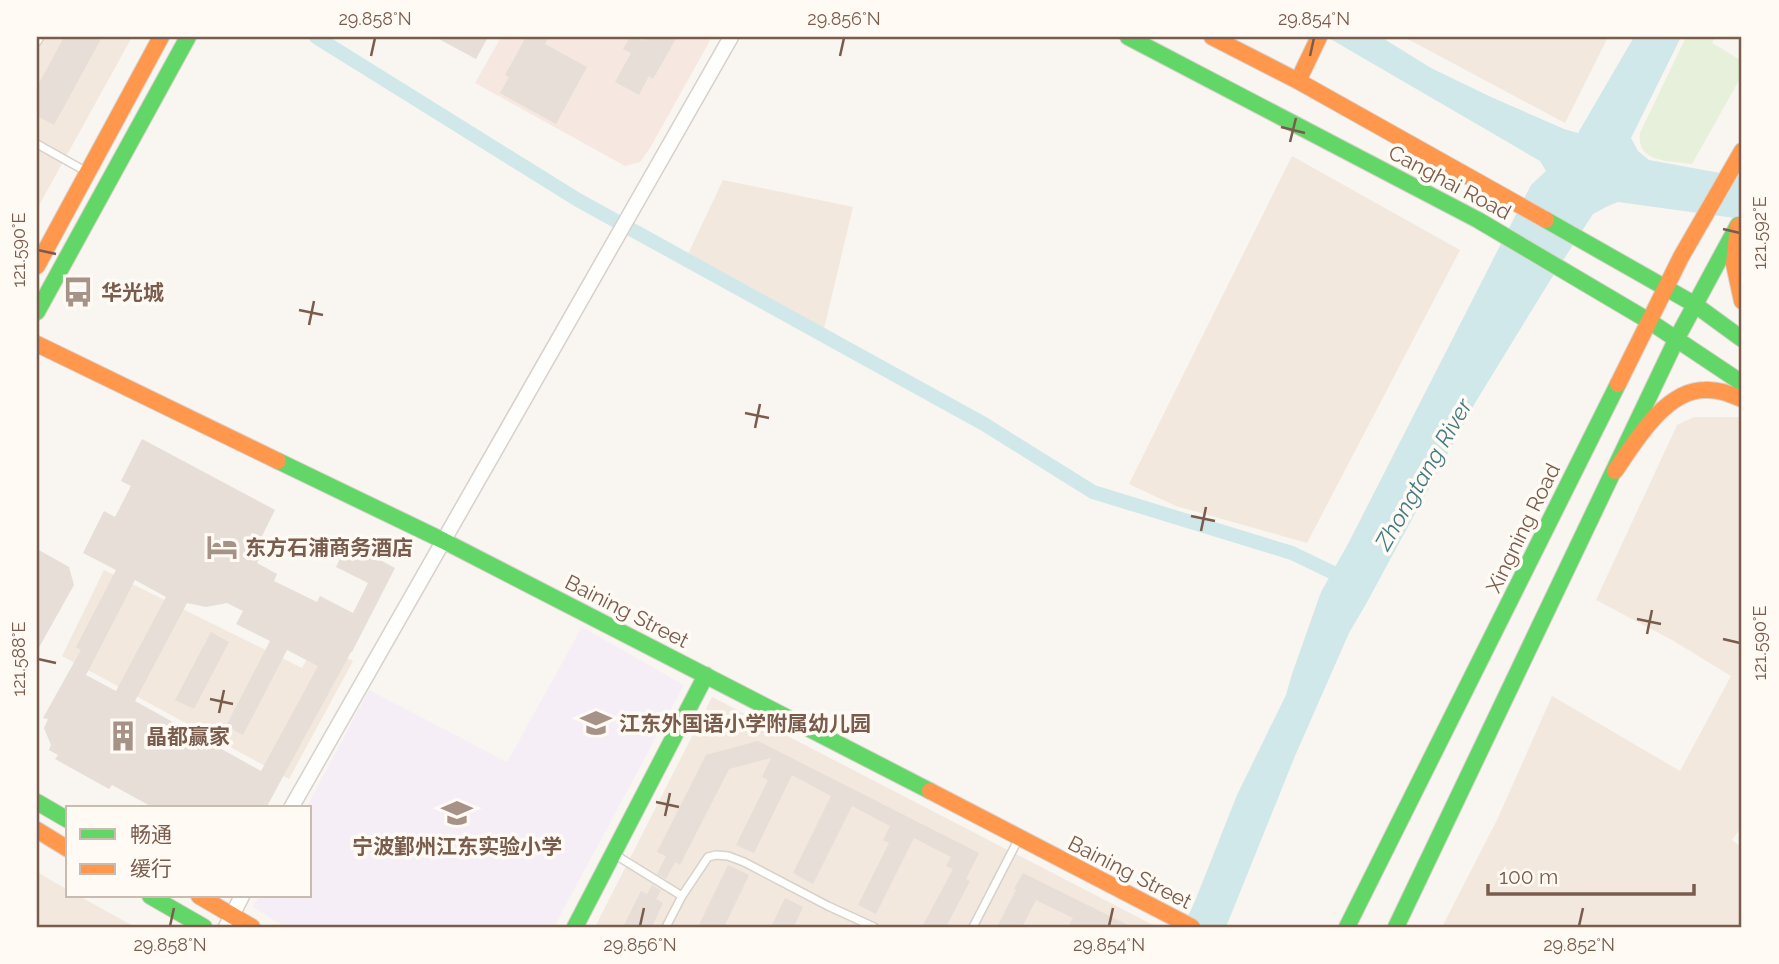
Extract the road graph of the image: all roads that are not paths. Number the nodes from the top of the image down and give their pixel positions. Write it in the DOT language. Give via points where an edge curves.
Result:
graph roads {
  1 [pos="40,37"];
  2 [pos="161,37"];
  3 [pos="188,37"];
  4 [pos="731,37"];
  5 [pos="1128,37"];
  6 [pos="1212,37"];
  7 [pos="1319,37"];
  8 [pos="37,42"];
  9 [pos="1298,81"];
  10 [pos="37,144"];
  11 [pos="1739,157"];
  12 [pos="87,173"];
  13 [pos="1740,222"];
  14 [pos="37,266"];
  15 [pos="1666,287"];
  16 [pos="1742,301"];
  17 [pos="1694,304"];
  18 [pos="37,312"];
  19 [pos="1649,321"];
  20 [pos="1677,338"];
  21 [pos="1742,339"];
  22 [pos="37,344"];
  23 [pos="1742,383"];
  24 [pos="1742,399"];
  25 [pos="1615,471"];
  26 [pos="444,541"];
  27 [pos="706,675"];
  28 [pos="37,802"];
  29 [pos="292,806"];
  30 [pos="66,819"];
  31 [pos="37,830"];
  32 [pos="1019,838"];
  33 [pos="66,848"];
  34 [pos="614,854"];
  35 [pos="682,896"];
  36 [pos="153,898"];
  37 [pos="201,898"];
  38 [pos="241,898"];
  39 [pos="229,921"];
  40 [pos="204,927"];
  41 [pos="252,927"];
  42 [pos="575,927"];
  43 [pos="666,927"];
  44 [pos="874,927"];
  45 [pos="973,927"];
  46 [pos="1192,927"];
  47 [pos="1347,927"];
  48 [pos="1396,927"];
  1 -- 8 [label="lane"];
  2 -- 12 [label="main road"];
  3 -- 18 [label="main road"];
  4 -- 26 [label="street"];
  5 -- 19 [label="main road, Canghai Road" via="1478,220"];
  6 -- 9 [label="main road, Canghai Road"];
  7 -- 9 [label="main road"];
  9 -- 15 [label="main road, Canghai Road"];
  10 -- 12 [label="lane"];
  11 -- 15 [label="main road, Xingning Road"];
  12 -- 14 [label="main road"];
  13 -- 16 [label="main road" via="1734,264"];
  13 -- 17 [label="main road"];
  15 -- 17 [label="main road, Canghai Road"];
  15 -- 19 [label="main road, Xingning Road"];
  17 -- 20 [label="main road"];
  17 -- 21 [label="main road, Canghai Road"];
  19 -- 20 [label="main road, Canghai Road"];
  19 -- 47 [label="main road, Xingning Road"];
  20 -- 23 [label="main road, Canghai Road"];
  20 -- 25 [label="main road"];
  22 -- 26 [label="main road, Baining Street"];
  24 -- 25 [label="main road" via="1700,390 1664,406"];
  25 -- 48 [label="main road"];
  26 -- 27 [label="main road, Baining Street"];
  26 -- 29 [label="street"];
  27 -- 32 [label="main road, Baining Street"];
  27 -- 34 [label="main road"];
  28 -- 30 [label="main road"];
  31 -- 33 [label="main road"];
  32 -- 45 [label="lane"];
  32 -- 46 [label="main road, Baining Street"];
  34 -- 35 [label="lane"];
  34 -- 42 [label="main road"];
  35 -- 43 [label="lane"];
  35 -- 44 [label="lane" via="708,857 728,856"];
  36 -- 40 [label="main road"];
  37 -- 39 [label="main road"];
  38 -- 39 [label="street"];
  39 -- 41 [label="main road"];
}
